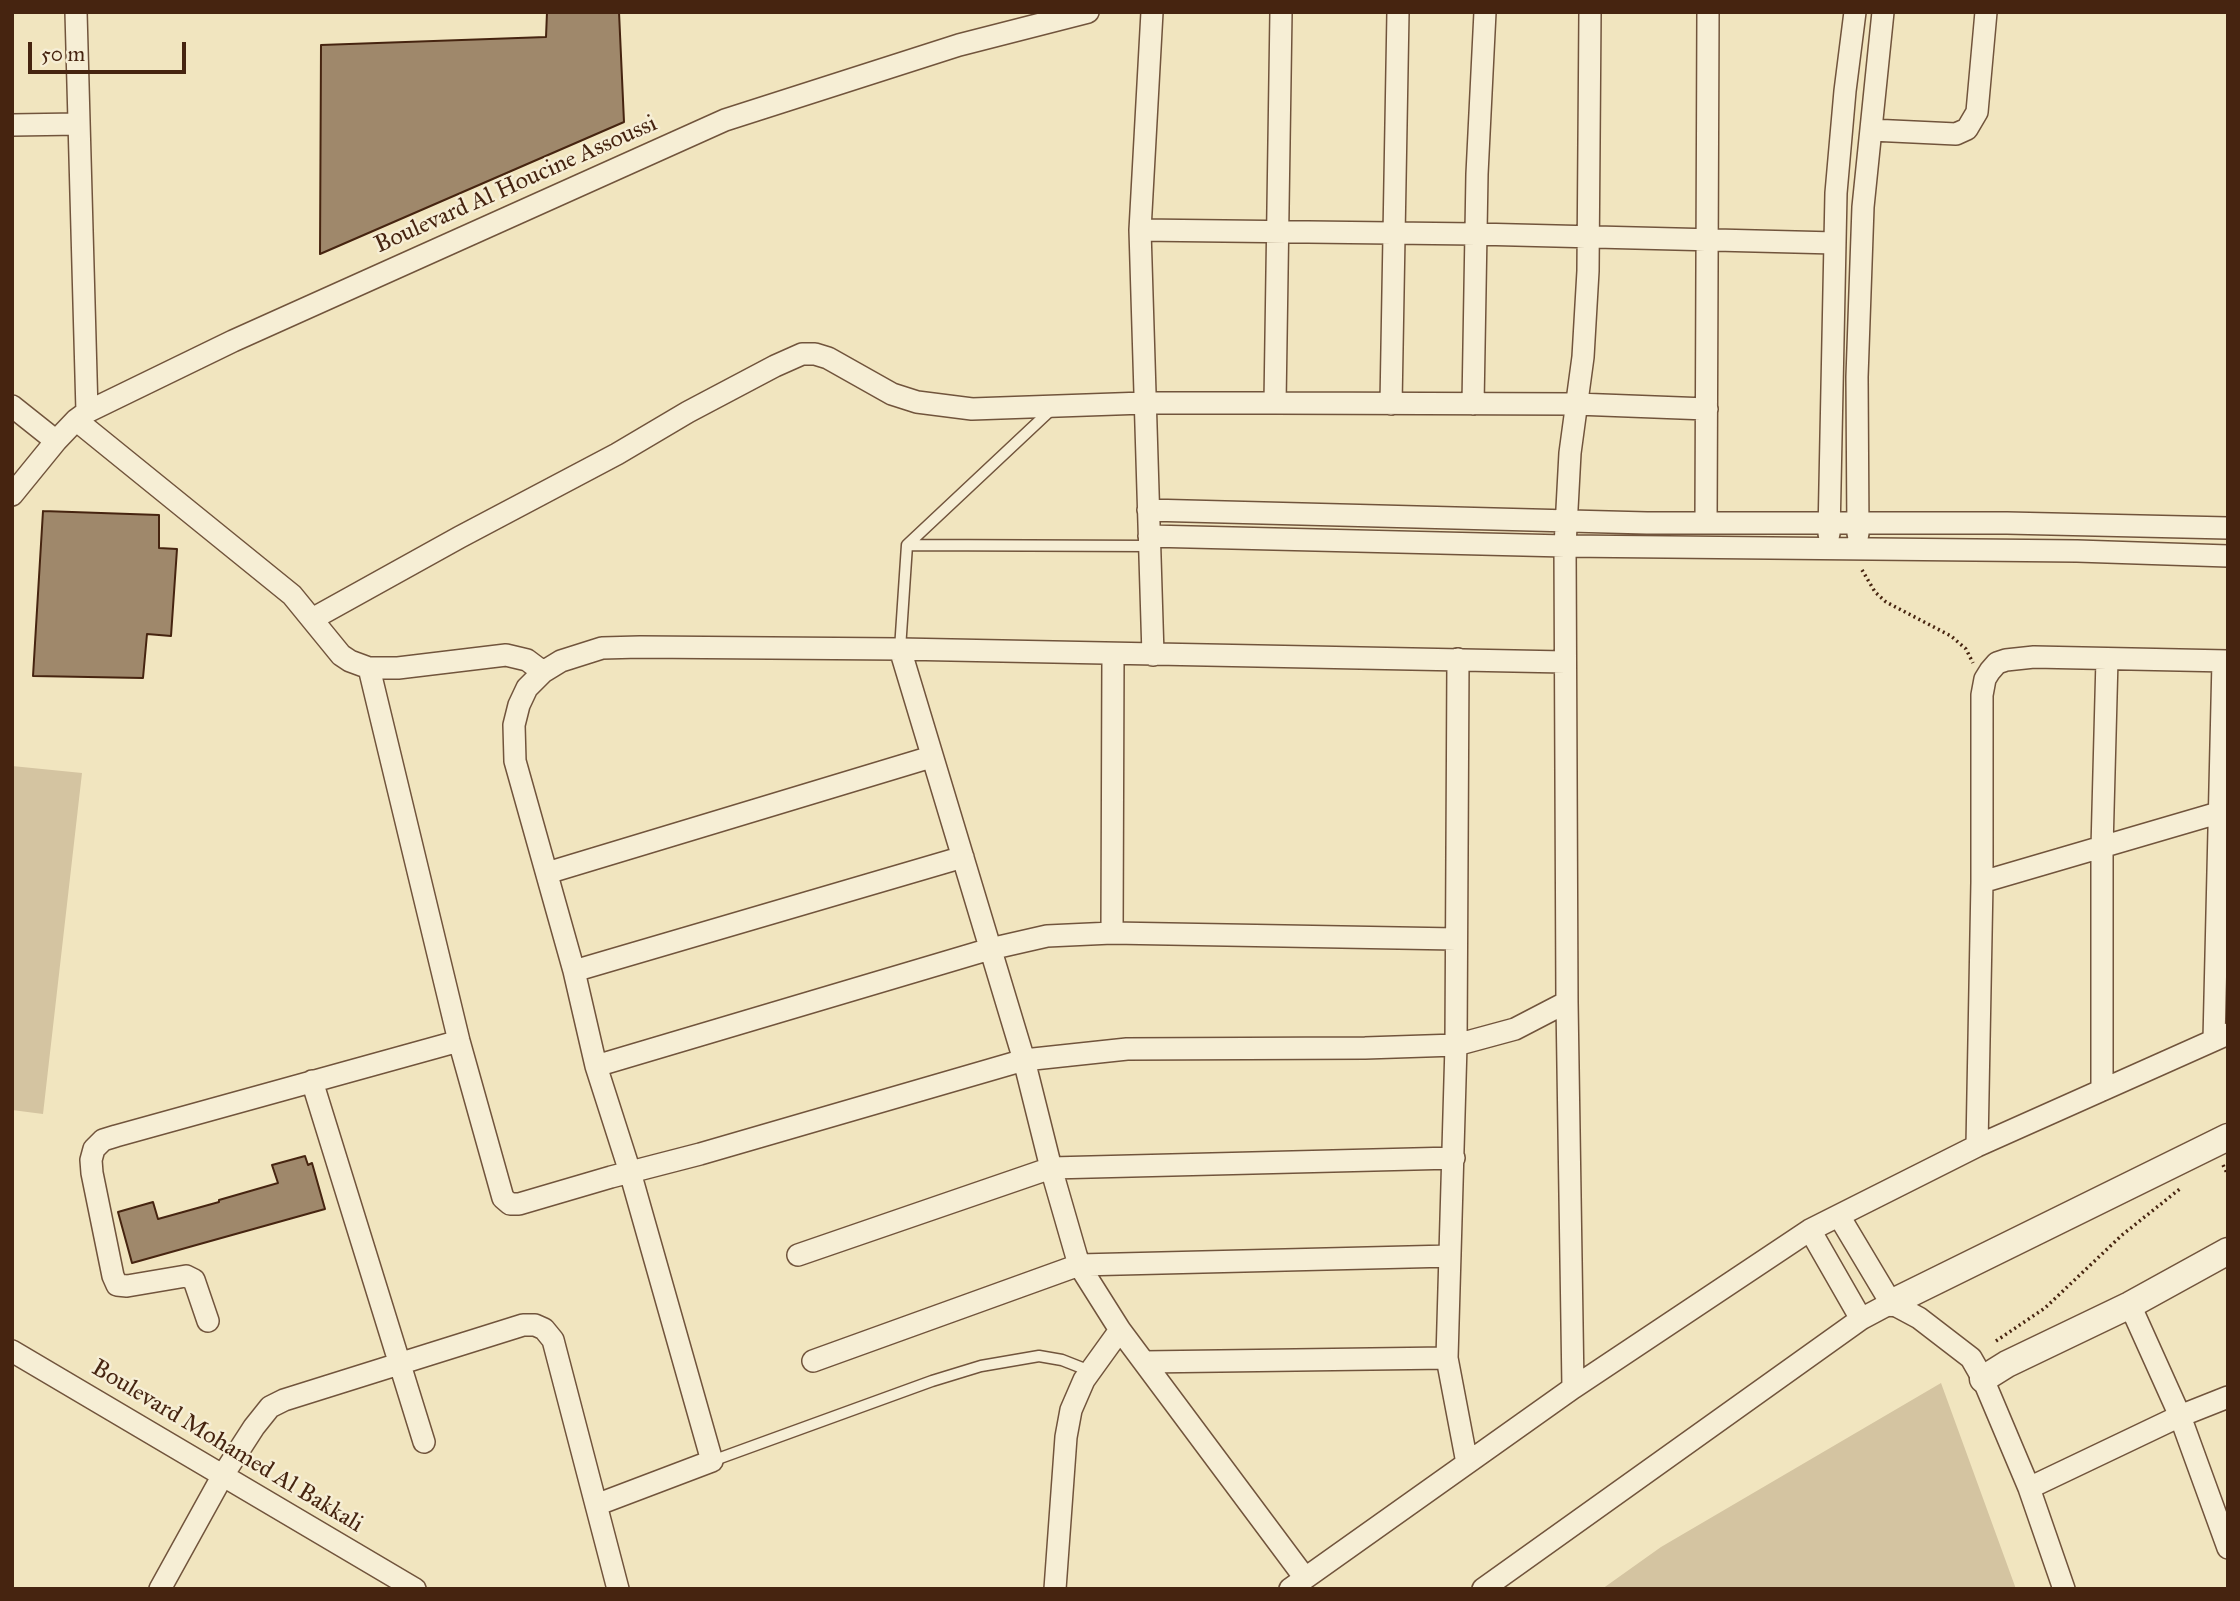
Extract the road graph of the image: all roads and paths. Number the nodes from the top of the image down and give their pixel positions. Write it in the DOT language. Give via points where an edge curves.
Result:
graph roads {
  1 [pos="76,12"];
  2 [pos="1088,12"];
  3 [pos="1152,12"];
  4 [pos="1281,12"];
  5 [pos="1398,12"];
  6 [pos="1485,12"];
  7 [pos="1590,12"];
  8 [pos="1708,12"];
  9 [pos="1855,12"];
  10 [pos="1882,12"];
  11 [pos="1986,12"];
  12 [pos="79,124"];
  13 [pos="12,125"];
  14 [pos="1871,130"];
  15 [pos="1140,230"];
  16 [pos="1277,232"];
  17 [pos="1395,234"];
  18 [pos="1476,234"];
  19 [pos="1588,236"];
  20 [pos="1708,238"];
  21 [pos="1835,243"];
  22 [pos="1144,403"];
  23 [pos="1275,403"];
  24 [pos="1391,404"];
  25 [pos="1474,404"];
  26 [pos="1576,404"];
  27 [pos="12,406"];
  28 [pos="1053,408"];
  29 [pos="1707,409"];
  30 [pos="81,416"];
  31 [pos="55,441"];
  32 [pos="12,495"];
  33 [pos="1148,510"];
  34 [pos="1566,521"];
  35 [pos="1706,523"];
  36 [pos="1829,523"];
  37 [pos="1858,523"];
  38 [pos="2228,528"];
  39 [pos="1149,541"];
  40 [pos="906,545"];
  41 [pos="1565,546"];
  42 [pos="1829,550"];
  43 [pos="1857,550"];
  44 [pos="2228,556"];
  45 [pos="314,618"];
  46 [pos="900,649"];
  47 [pos="1114,654"];
  48 [pos="1153,655"];
  49 [pos="1458,659"];
  50 [pos="2107,659"];
  51 [pos="2225,661"];
  52 [pos="1565,662"];
  53 [pos="369,668"];
  54 [pos="543,672"];
  55 [pos="1982,695"];
  56 [pos="932,757"];
  57 [pos="2223,811"];
  58 [pos="2102,848"];
  59 [pos="963,857"];
  60 [pos="547,873"];
  61 [pos="1982,882"];
  62 [pos="1112,933"];
  63 [pos="1456,939"];
  64 [pos="990,949"];
  65 [pos="574,971"];
  66 [pos="1567,1002"];
  67 [pos="2221,1037"];
  68 [pos="459,1041"];
  69 [pos="1456,1045"];
  70 [pos="1024,1060"];
  71 [pos="596,1066"];
  72 [pos="312,1081"];
  73 [pos="2102,1090"];
  74 [pos="1977,1146"];
  75 [pos="2225,1149"];
  76 [pos="1454,1158"];
  77 [pos="2228,1160"];
  78 [pos="1051,1168"];
  79 [pos="630,1172"];
  80 [pos="2189,1181"];
  81 [pos="1839,1216"];
  82 [pos="1810,1230"];
  83 [pos="2228,1251"];
  84 [pos="798,1255"];
  85 [pos="1450,1256"];
  86 [pos="1079,1265"];
  87 [pos="1891,1303"];
  88 [pos="2130,1305"];
  89 [pos="1861,1319"];
  90 [pos="208,1321"];
  91 [pos="1120,1330"];
  92 [pos="12,1351"];
  93 [pos="1447,1358"];
  94 [pos="813,1361"];
  95 [pos="1144,1362"];
  96 [pos="401,1364"];
  97 [pos="1977,1368"];
  98 [pos="1090,1371"];
  99 [pos="1573,1388"];
  100 [pos="2228,1396"];
  101 [pos="2180,1416"];
  102 [pos="424,1443"];
  103 [pos="712,1461"];
  104 [pos="1467,1463"];
  105 [pos="223,1475"];
  106 [pos="2029,1488"];
  107 [pos="596,1505"];
  108 [pos="2228,1548"];
  109 [pos="1298,1583"];
  110 [pos="160,1589"];
  111 [pos="415,1589"];
  112 [pos="618,1589"];
  113 [pos="1055,1589"];
  114 [pos="1483,1589"];
  115 [pos="2064,1589"];
  1 -- 12 [label="street"];
  2 -- 30 [label="street, Boulevard Al Houcine Assoussi" via="959,45 725,120 233,341"];
  3 -- 15 [label="street"];
  4 -- 16 [label="street"];
  5 -- 17 [label="street"];
  6 -- 18 [label="street"];
  7 -- 19 [label="street"];
  8 -- 20 [label="street"];
  9 -- 21 [label="street" via="1841,127"];
  10 -- 14 [label="street"];
  11 -- 14 [label="street" via="1977,112 1967,129 1956,134"];
  12 -- 13 [label="street"];
  12 -- 30 [label="street"];
  14 -- 37 [label="street" via="1860,274"];
  15 -- 16 [label="street"];
  15 -- 22 [label="street"];
  16 -- 17 [label="street"];
  16 -- 23 [label="street"];
  17 -- 18 [label="street"];
  17 -- 24 [label="street"];
  18 -- 19 [label="street"];
  18 -- 25 [label="street"];
  19 -- 20 [label="street"];
  19 -- 26 [label="street" via="1583,357"];
  20 -- 21 [label="street"];
  20 -- 29 [label="street"];
  21 -- 36 [label="street"];
  22 -- 23 [label="street"];
  22 -- 28 [label="street"];
  22 -- 33 [label="street"];
  23 -- 24 [label="street"];
  24 -- 25 [label="street"];
  25 -- 26 [label="street"];
  26 -- 29 [label="street"];
  26 -- 34 [label="street"];
  27 -- 31 [label="street"];
  28 -- 40 [label="lane"];
  28 -- 45 [label="street" via="972,410 917,402 892,394 828,358 802,354"];
  29 -- 35 [label="street"];
  30 -- 31 [label="street, Boulevard Al Houcine Assoussi"];
  30 -- 45 [label="street"];
  31 -- 32 [label="street, Boulevard Al Houcine Assoussi"];
  33 -- 34 [label="street"];
  33 -- 39 [label="street"];
  34 -- 35 [label="street"];
  34 -- 41 [label="street"];
  35 -- 36 [label="street"];
  36 -- 37 [label="street"];
  36 -- 42 [label="street"];
  37 -- 38 [label="street"];
  37 -- 43 [label="street"];
  39 -- 40 [label="lane"];
  39 -- 41 [label="street"];
  39 -- 48 [label="street"];
  40 -- 46 [label="lane"];
  41 -- 42 [label="street"];
  41 -- 52 [label="street"];
  42 -- 43 [label="street"];
  43 -- 44 [label="street"];
  43 -- 55 [label="path" via="1875,593 1966,649"];
  45 -- 53 [label="street" via="341,654"];
  46 -- 47 [label="street"];
  46 -- 54 [label="street" via="602,648"];
  46 -- 56 [label="street"];
  47 -- 48 [label="street"];
  47 -- 62 [label="street"];
  48 -- 49 [label="street"];
  49 -- 52 [label="street"];
  49 -- 63 [label="street"];
  50 -- 51 [label="street"];
  50 -- 55 [label="street" via="2006,660 1990,671"];
  50 -- 58 [label="street"];
  51 -- 57 [label="street"];
  52 -- 66 [label="street"];
  53 -- 54 [label="street" via="506,655 527,660"];
  53 -- 68 [label="street"];
  54 -- 60 [label="street" via="527,688 519,705 513,742 514,761"];
  55 -- 61 [label="street"];
  56 -- 59 [label="street"];
  56 -- 60 [label="street"];
  57 -- 58 [label="street"];
  57 -- 67 [label="street"];
  58 -- 61 [label="street"];
  58 -- 73 [label="street"];
  59 -- 64 [label="street"];
  59 -- 65 [label="street"];
  60 -- 65 [label="street"];
  61 -- 74 [label="street"];
  62 -- 63 [label="street"];
  62 -- 64 [label="street" via="1046,936"];
  63 -- 69 [label="street"];
  64 -- 70 [label="street"];
  64 -- 71 [label="street"];
  65 -- 71 [label="street"];
  66 -- 69 [label="street" via="1515,1029"];
  66 -- 99 [label="street"];
  67 -- 73 [label="street"];
  68 -- 72 [label="street"];
  68 -- 79 [label="street" via="503,1198 510,1204"];
  69 -- 70 [label="street" via="1127,1049"];
  69 -- 76 [label="street"];
  70 -- 78 [label="street"];
  70 -- 79 [label="street"];
  71 -- 79 [label="street"];
  72 -- 90 [label="street" via="103,1140 94,1149 92,1173 117,1285 186,1276 194,1280"];
  72 -- 96 [label="street"];
  73 -- 74 [label="street"];
  74 -- 81 [label="street"];
  75 -- 77 [label="path"];
  75 -- 87 [label="street"];
  76 -- 78 [label="street"];
  76 -- 85 [label="street"];
  78 -- 84 [label="street"];
  78 -- 86 [label="street"];
  79 -- 103 [label="street"];
  80 -- 97 [label="path" via="2122,1235"];
  81 -- 82 [label="street"];
  81 -- 87 [label="street"];
  82 -- 89 [label="street"];
  82 -- 99 [label="street"];
  83 -- 88 [label="street"];
  85 -- 86 [label="street"];
  85 -- 93 [label="street"];
  86 -- 91 [label="street"];
  86 -- 94 [label="street"];
  87 -- 89 [label="street"];
  87 -- 97 [label="street" via="1919,1318"];
  88 -- 97 [label="street" via="2007,1364"];
  88 -- 101 [label="street"];
  89 -- 114 [label="street"];
  91 -- 95 [label="street"];
  91 -- 98 [label="street"];
  92 -- 105 [label="street, Boulevard Mohamed Al Bakkali"];
  93 -- 95 [label="street"];
  93 -- 104 [label="street"];
  95 -- 109 [label="street"];
  96 -- 102 [label="street"];
  96 -- 105 [label="street" via="270,1407"];
  96 -- 107 [label="street" via="523,1325 544,1329 553,1340"];
  97 -- 106 [label="street"];
  98 -- 103 [label="lane" via="1039,1356 981,1366"];
  98 -- 113 [label="street" via="1071,1410 1066,1437"];
  99 -- 104 [label="street"];
  100 -- 101 [label="street"];
  101 -- 106 [label="street"];
  101 -- 108 [label="street"];
  103 -- 107 [label="street"];
  104 -- 109 [label="street"];
  105 -- 110 [label="street"];
  105 -- 111 [label="street, Boulevard Mohamed Al Bakkali"];
  106 -- 115 [label="street"];
  107 -- 112 [label="street"];
}
